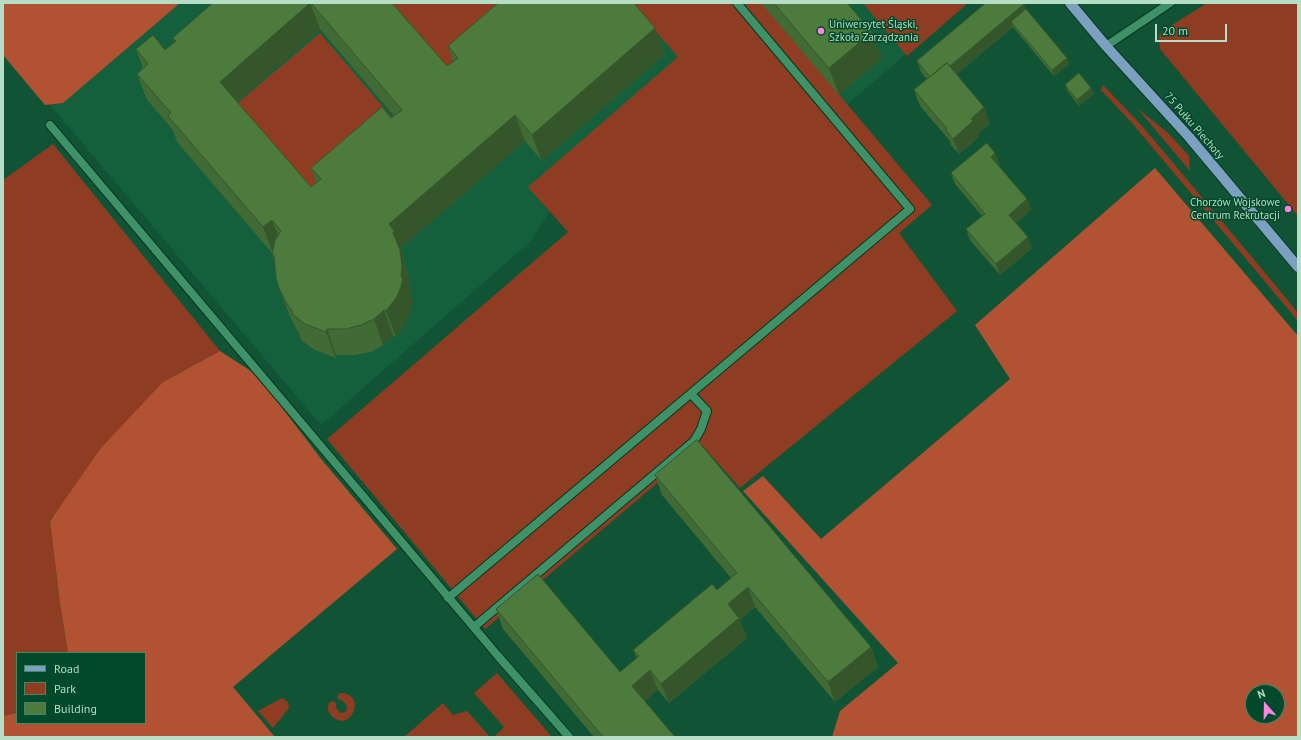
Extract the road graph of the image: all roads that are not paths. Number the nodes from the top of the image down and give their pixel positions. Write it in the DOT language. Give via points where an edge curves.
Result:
graph roads {
  1 [pos="737,3"];
  2 [pos="1070,3"];
  3 [pos="1170,3"];
  4 [pos="1106,46"];
  5 [pos="50,125"];
  6 [pos="1298,267"];
  7 [pos="691,394"];
  8 [pos="448,598"];
  9 [pos="474,628"];
  10 [pos="569,737"];
  1 -- 7 [label="street" via="910,209"];
  2 -- 4 [label="main road, 75 Pułku Piechoty"];
  3 -- 4 [label="street"];
  4 -- 6 [label="main road, 75 Pułku Piechoty" via="1189,137"];
  5 -- 8 [label="street"];
  7 -- 8 [label="street"];
  7 -- 9 [label="street" via="707,412 694,441"];
  8 -- 9 [label="street"];
  9 -- 10 [label="street"];
}
